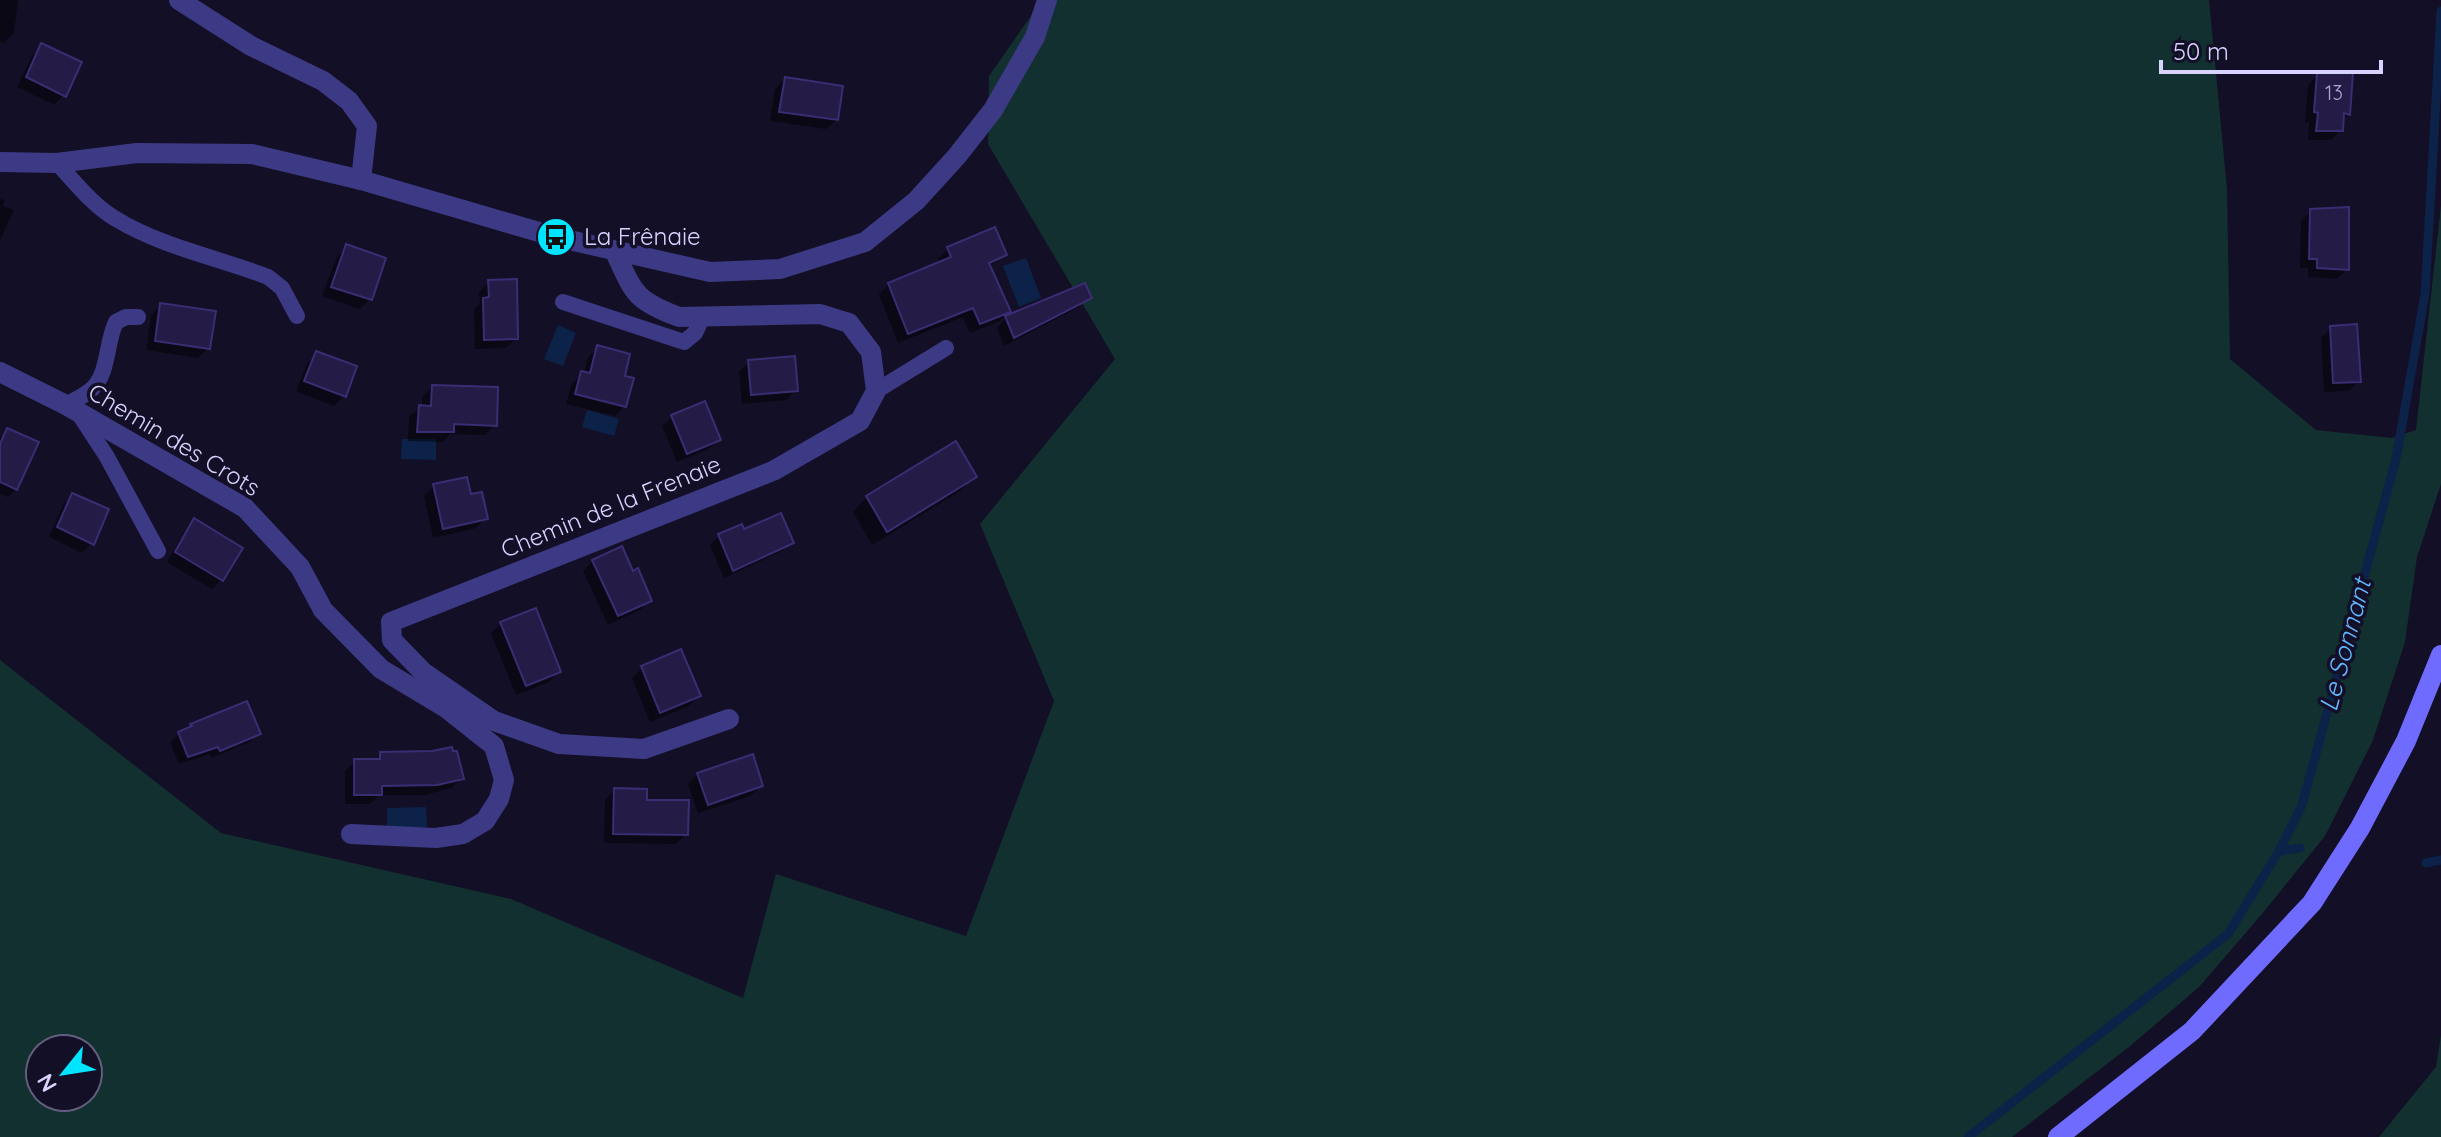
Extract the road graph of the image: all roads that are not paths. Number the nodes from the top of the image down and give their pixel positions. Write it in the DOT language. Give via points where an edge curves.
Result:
graph roads {
  1 [pos="179,0"];
  2 [pos="1047,0"];
  3 [pos="0,162"];
  4 [pos="57,163"];
  5 [pos="361,180"];
  6 [pos="615,252"];
  7 [pos="563,302"];
  8 [pos="297,316"];
  9 [pos="138,317"];
  10 [pos="702,318"];
  11 [pos="946,348"];
  12 [pos="0,372"];
  13 [pos="876,391"];
  14 [pos="72,409"];
  15 [pos="158,551"];
  16 [pos="2441,655"];
  17 [pos="729,719"];
  18 [pos="351,834"];
  19 [pos="2058,1137"];
  1 -- 5 [label="street" via="349,101 367,126"];
  2 -- 6 [label="street" via="1035,37 993,110 916,201 865,242 780,269 710,272"];
  3 -- 4 [label="street"];
  4 -- 5 [label="street" via="137,153 252,154"];
  4 -- 8 [label="lane" via="114,218 268,277 282,288"];
  5 -- 6 [label="street"];
  6 -- 10 [label="street" via="635,293 679,317"];
  7 -- 10 [label="lane" via="684,342"];
  9 -- 14 [label="lane" via="116,322 100,379"];
  10 -- 13 [label="street" via="820,314 849,323 871,352"];
  11 -- 13 [label="lane"];
  12 -- 14 [label="street, Chemin des Crots"];
  13 -- 17 [label="street, Chemin de la Frenaie" via="860,421 773,471 391,622 392,640 423,672 494,721 559,744 644,749"];
  14 -- 15 [label="lane" via="113,468"];
  14 -- 18 [label="street, Chemin des Crots" via="245,508 300,567 323,610 381,669 446,708 494,746 504,780 485,821 463,834 436,838"];
  16 -- 19 [label="main road" via="2406,741 2312,903 2192,1031"];
}
